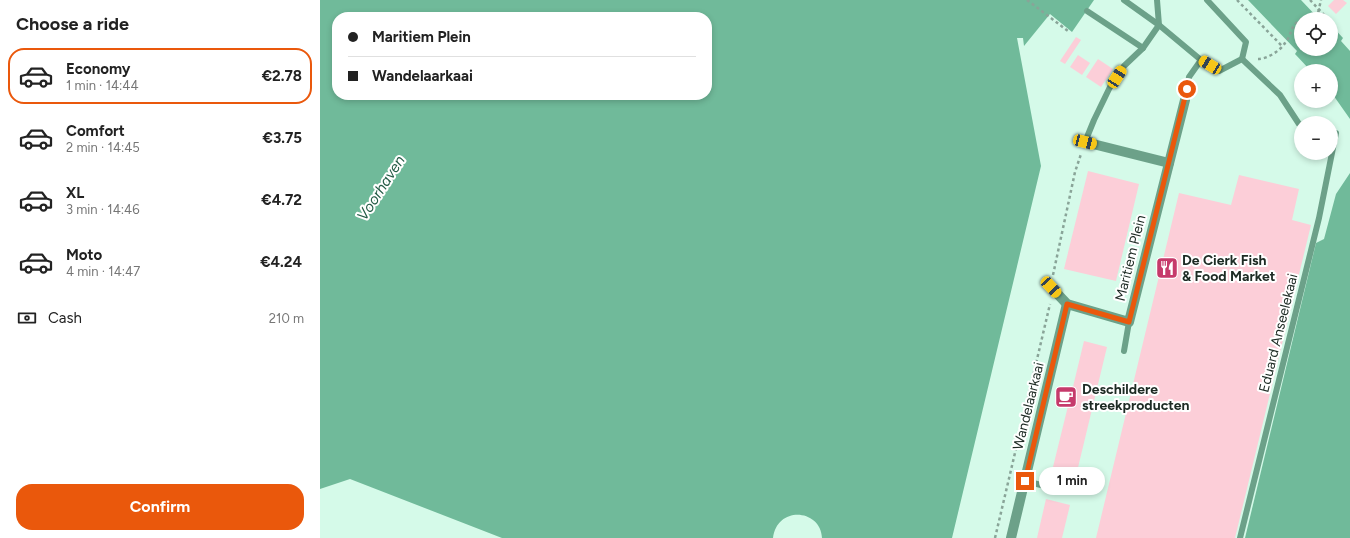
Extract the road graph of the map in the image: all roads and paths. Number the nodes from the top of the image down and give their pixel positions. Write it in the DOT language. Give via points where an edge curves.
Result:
graph roads {
  1 [pos="1027,0"];
  2 [pos="1124,0"];
  3 [pos="1157,0"];
  4 [pos="1208,0"];
  5 [pos="1237,0"];
  6 [pos="1310,0"];
  7 [pos="1321,0"];
  8 [pos="1087,11"];
  9 [pos="1319,11"];
  10 [pos="1294,24"];
  11 [pos="1159,25"];
  12 [pos="1068,31"];
  13 [pos="1282,46"];
  14 [pos="1143,48"];
  15 [pos="1242,59"];
  16 [pos="1201,60"];
  17 [pos="1185,100"];
  18 [pos="1294,116"];
  19 [pos="1085,142"];
  20 [pos="1329,160"];
  21 [pos="1169,163"];
  22 [pos="1051,287"];
  23 [pos="1067,304"];
  24 [pos="1129,322"];
  25 [pos="1124,351"];
  26 [pos="1025,481"];
  27 [pos="1048,487"];
  28 [pos="995,538"];
  29 [pos="1011,538"];
  30 [pos="1240,538"];
  1 -- 12 [label="path"];
  2 -- 11 [label="lane"];
  3 -- 11 [label="lane"];
  4 -- 15 [label="lane" via="1246,42"];
  5 -- 13 [label="path"];
  6 -- 9 [label="path"];
  7 -- 9 [label="path"];
  8 -- 14 [label="lane"];
  10 -- 13 [label="path"];
  11 -- 14 [label="lane"];
  11 -- 16 [label="lane"];
  13 -- 15 [label="path" via="1265,59"];
  14 -- 19 [label="lane" via="1124,66 1110,87"];
  15 -- 16 [label="lane" via="1219,71"];
  15 -- 18 [label="lane" via="1280,95"];
  16 -- 17 [label="lane" via="1189,77"];
  17 -- 21 [label="street, Maritiem Plein"];
  19 -- 21 [label="street"];
  19 -- 22 [label="path" via="1075,172"];
  20 -- 30 [label="lane, Eduard Anseelekaai" via="1319,218"];
  21 -- 24 [label="street, Maritiem Plein"];
  22 -- 23 [label="street"];
  22 -- 28 [label="path" via="1050,306"];
  23 -- 24 [label="street, Maritiem Plein"];
  23 -- 26 [label="street, Wandelaarkaai"];
  24 -- 25 [label="lane"];
  26 -- 27 [label="lane"];
  26 -- 29 [label="street, Wandelaarkaai"];
}
